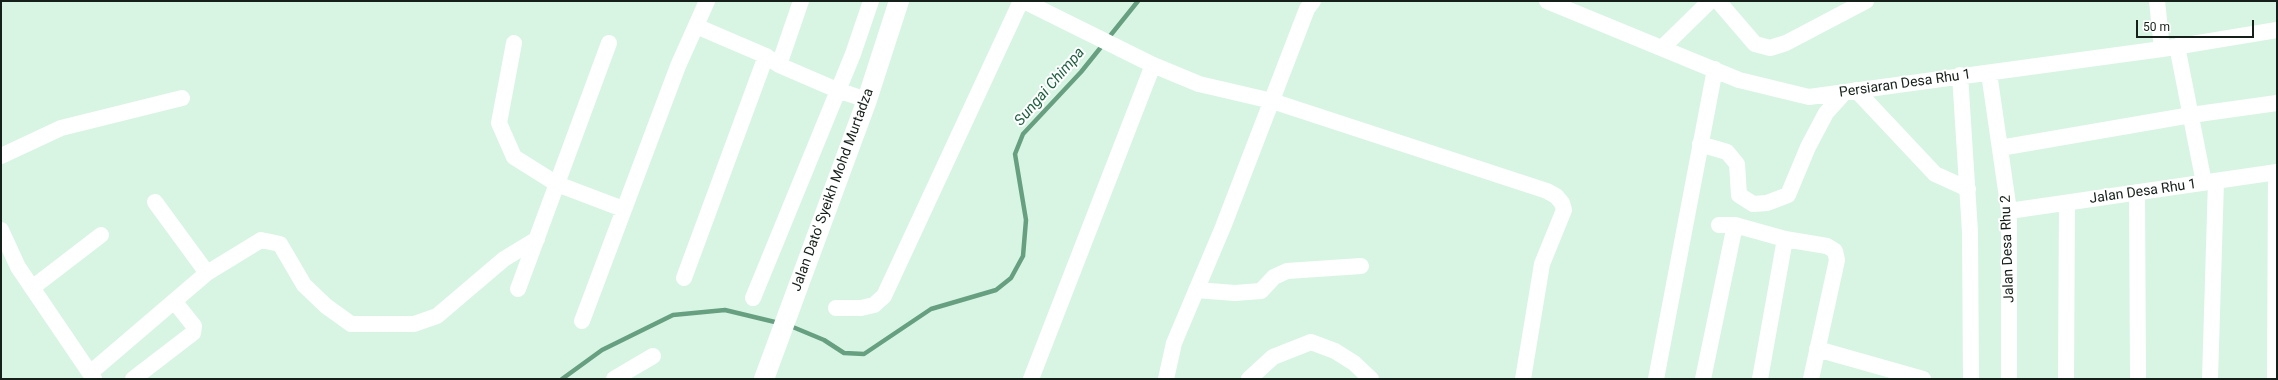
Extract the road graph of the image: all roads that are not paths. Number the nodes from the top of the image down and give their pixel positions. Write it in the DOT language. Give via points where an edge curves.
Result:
graph roads {
  1 [pos="707,1"];
  2 [pos="802,1"];
  3 [pos="871,1"];
  4 [pos="899,1"];
  5 [pos="1023,1"];
  6 [pos="1313,1"];
  7 [pos="1547,1"];
  8 [pos="1710,1"];
  9 [pos="1718,1"];
  10 [pos="1866,1"];
  11 [pos="2157,1"];
  12 [pos="696,26"];
  13 [pos="2277,30"];
  14 [pos="514,43"];
  15 [pos="609,43"];
  16 [pos="2170,47"];
  17 [pos="1662,48"];
  18 [pos="766,56"];
  19 [pos="779,64"];
  20 [pos="1153,65"];
  21 [pos="1715,69"];
  22 [pos="1989,73"];
  23 [pos="1960,76"];
  24 [pos="837,90"];
  25 [pos="1850,91"];
  26 [pos="182,98"];
  27 [pos="867,100"];
  28 [pos="1272,101"];
  29 [pos="2277,103"];
  30 [pos="2191,115"];
  31 [pos="1700,144"];
  32 [pos="2000,148"];
  33 [pos="1,156"];
  34 [pos="2277,172"];
  35 [pos="2210,182"];
  36 [pos="557,184"];
  37 [pos="1968,189"];
  38 [pos="2137,192"];
  39 [pos="155,202"];
  40 [pos="2067,203"];
  41 [pos="623,209"];
  42 [pos="2009,211"];
  43 [pos="1,230"];
  44 [pos="101,235"];
  45 [pos="537,239"];
  46 [pos="1786,239"];
  47 [pos="1360,266"];
  48 [pos="207,273"];
  49 [pos="684,278"];
  50 [pos="32,288"];
  51 [pos="518,289"];
  52 [pos="1196,290"];
  53 [pos="753,298"];
  54 [pos="174,301"];
  55 [pos="836,308"];
  56 [pos="582,320"];
  57 [pos="1817,349"];
  58 [pos="654,356"];
  59 [pos="92,376"];
  60 [pos="133,379"];
  61 [pos="614,379"];
  62 [pos="764,379"];
  63 [pos="1031,379"];
  64 [pos="1166,379"];
  65 [pos="1249,379"];
  66 [pos="1371,379"];
  67 [pos="1523,379"];
  68 [pos="1656,379"];
  69 [pos="1703,379"];
  70 [pos="1760,379"];
  71 [pos="1811,379"];
  72 [pos="1924,379"];
  73 [pos="1971,379"];
  74 [pos="2009,379"];
  75 [pos="2066,379"];
  76 [pos="2138,379"];
  77 [pos="2210,379"];
  78 [pos="2275,379"];
  1 -- 12 [label="street"];
  2 -- 19 [label="street"];
  3 -- 24 [label="street" via="853,54"];
  4 -- 27 [label="main road, Jalan Dato' Syeikh Mohd Murtadza"];
  5 -- 20 [label="street"];
  5 -- 55 [label="street" via="884,296 874,305"];
  6 -- 28 [label="street" via="1307,9"];
  7 -- 17 [label="street, Persiaran Desa Rhu 1"];
  8 -- 17 [label="street"];
  9 -- 10 [label="street" via="1755,44 1770,48 1786,43"];
  11 -- 16 [label="street"];
  12 -- 18 [label="street"];
  12 -- 41 [label="street"];
  13 -- 16 [label="street, Persiaran Desa Rhu 1"];
  14 -- 36 [label="street" via="499,124 514,157"];
  15 -- 36 [label="street"];
  16 -- 22 [label="street, Persiaran Desa Rhu 1"];
  16 -- 30 [label="street"];
  17 -- 21 [label="street, Persiaran Desa Rhu 1"];
  18 -- 19 [label="street"];
  18 -- 49 [label="street"];
  19 -- 24 [label="street"];
  20 -- 28 [label="street" via="1200,84"];
  20 -- 63 [label="street"];
  21 -- 25 [label="street, Persiaran Desa Rhu 1" via="1739,80 1809,96"];
  21 -- 31 [label="street"];
  22 -- 23 [label="street, Persiaran Desa Rhu 1"];
  22 -- 32 [label="street, Jalan Desa Rhu 2"];
  23 -- 25 [label="street, Persiaran Desa Rhu 1"];
  23 -- 37 [label="street"];
  24 -- 27 [label="street"];
  24 -- 53 [label="street"];
  25 -- 31 [label="street" via="1826,113 1808,147 1788,195 1767,203 1753,204 1739,195 1737,164 1727,152"];
  25 -- 37 [label="street" via="1935,174"];
  26 -- 33 [label="street" via="61,128"];
  27 -- 62 [label="main road, Jalan Dato' Syeikh Mohd Murtadza"];
  28 -- 52 [label="street"];
  28 -- 67 [label="street" via="1547,191 1562,203 1563,216 1542,264"];
  29 -- 30 [label="street"];
  30 -- 32 [label="street"];
  30 -- 35 [label="street"];
  31 -- 68 [label="street"];
  32 -- 42 [label="street, Jalan Desa Rhu 2"];
  34 -- 35 [label="street, Jalan Desa Rhu 1"];
  34 -- 78 [label="street"];
  35 -- 38 [label="street, Jalan Desa Rhu 1"];
  35 -- 77 [label="street"];
  36 -- 41 [label="street"];
  36 -- 45 [label="street"];
  37 -- 73 [label="street"];
  38 -- 40 [label="street, Jalan Desa Rhu 1"];
  38 -- 76 [label="street"];
  39 -- 48 [label="street"];
  40 -- 42 [label="street, Jalan Desa Rhu 1"];
  40 -- 75 [label="street"];
  41 -- 56 [label="street"];
  42 -- 74 [label="street, Jalan Desa Rhu 2"];
  43 -- 50 [label="street" via="18,267"];
  44 -- 50 [label="street"];
  45 -- 48 [label="street" via="504,259 437,316 414,324 351,324 326,306 304,285 280,244 261,240"];
  45 -- 51 [label="street"];
  46 -- 57 [label="street" via="1827,246 1835,251 1837,260"];
  46 -- 69 [label="street" via="1727,225"];
  46 -- 70 [label="street"];
  47 -- 52 [label="street" via="1287,270 1274,277 1261,291 1236,293"];
  48 -- 54 [label="street"];
  50 -- 59 [label="street"];
  52 -- 64 [label="street" via="1174,343"];
  54 -- 59 [label="street"];
  54 -- 60 [label="street" via="194,326 193,333"];
  57 -- 71 [label="street"];
  57 -- 72 [label="street"];
  58 -- 61 [label="street"];
  65 -- 66 [label="street" via="1273,357 1310,342 1335,351 1354,363"];
}
